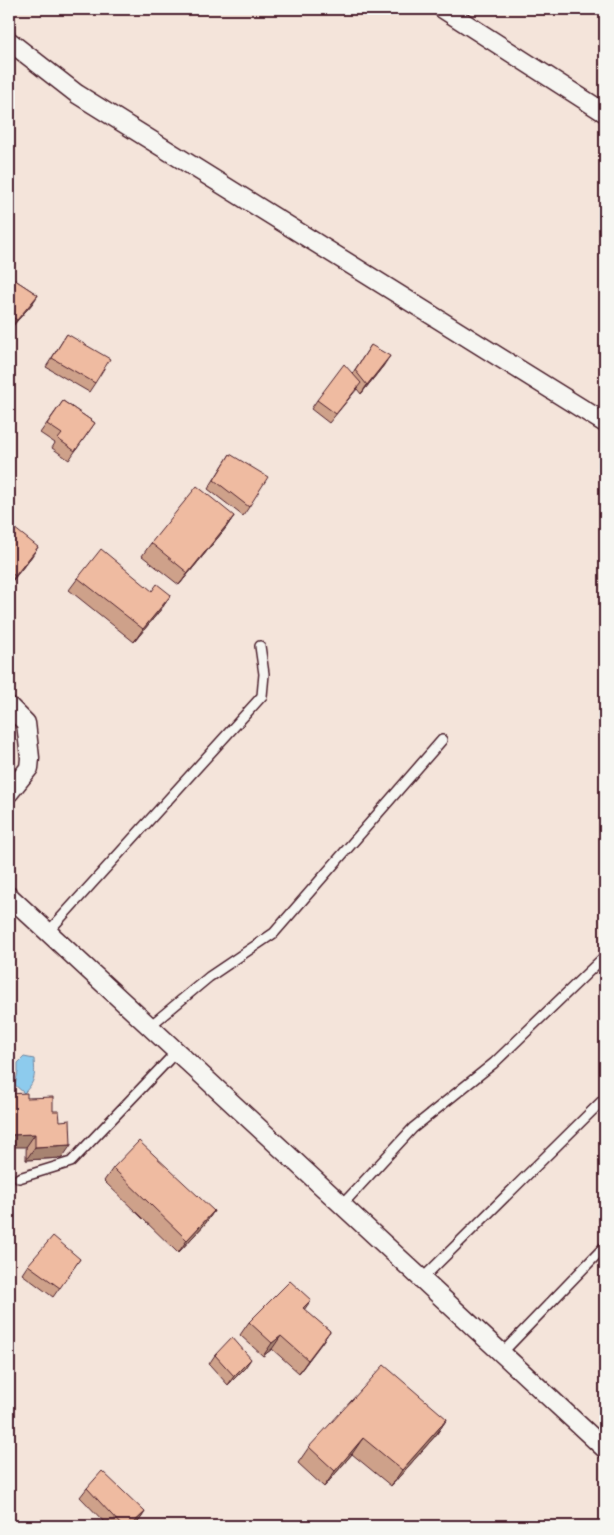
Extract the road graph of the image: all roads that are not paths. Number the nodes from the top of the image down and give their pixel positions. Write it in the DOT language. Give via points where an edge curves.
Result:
graph roads {
  1 [pos="443,9"];
  2 [pos="9,41"];
  3 [pos="605,113"];
  4 [pos="605,423"];
  5 [pos="260,646"];
  6 [pos="9,706"];
  7 [pos="442,740"];
  8 [pos="9,793"];
  9 [pos="9,896"];
  10 [pos="48,932"];
  11 [pos="605,956"];
  12 [pos="150,1026"];
  13 [pos="177,1052"];
  14 [pos="605,1098"];
  15 [pos="18,1178"];
  16 [pos="342,1205"];
  17 [pos="605,1246"];
  18 [pos="422,1279"];
  19 [pos="502,1353"];
  20 [pos="605,1449"];
  1 -- 3 [label="street"];
  2 -- 4 [label="street" via="77,94"];
  5 -- 10 [label="lane" via="264,674 262,696"];
  6 -- 8 [label="street" via="26,723 30,758 29,768"];
  7 -- 12 [label="lane" via="274,934 210,977"];
  9 -- 10 [label="street"];
  10 -- 12 [label="street"];
  11 -- 16 [label="lane" via="494,1063 413,1128"];
  12 -- 13 [label="street"];
  13 -- 15 [label="lane" via="71,1162"];
  13 -- 16 [label="street"];
  14 -- 18 [label="lane"];
  16 -- 18 [label="street"];
  17 -- 19 [label="lane"];
  18 -- 19 [label="street"];
  19 -- 20 [label="street"];
}
